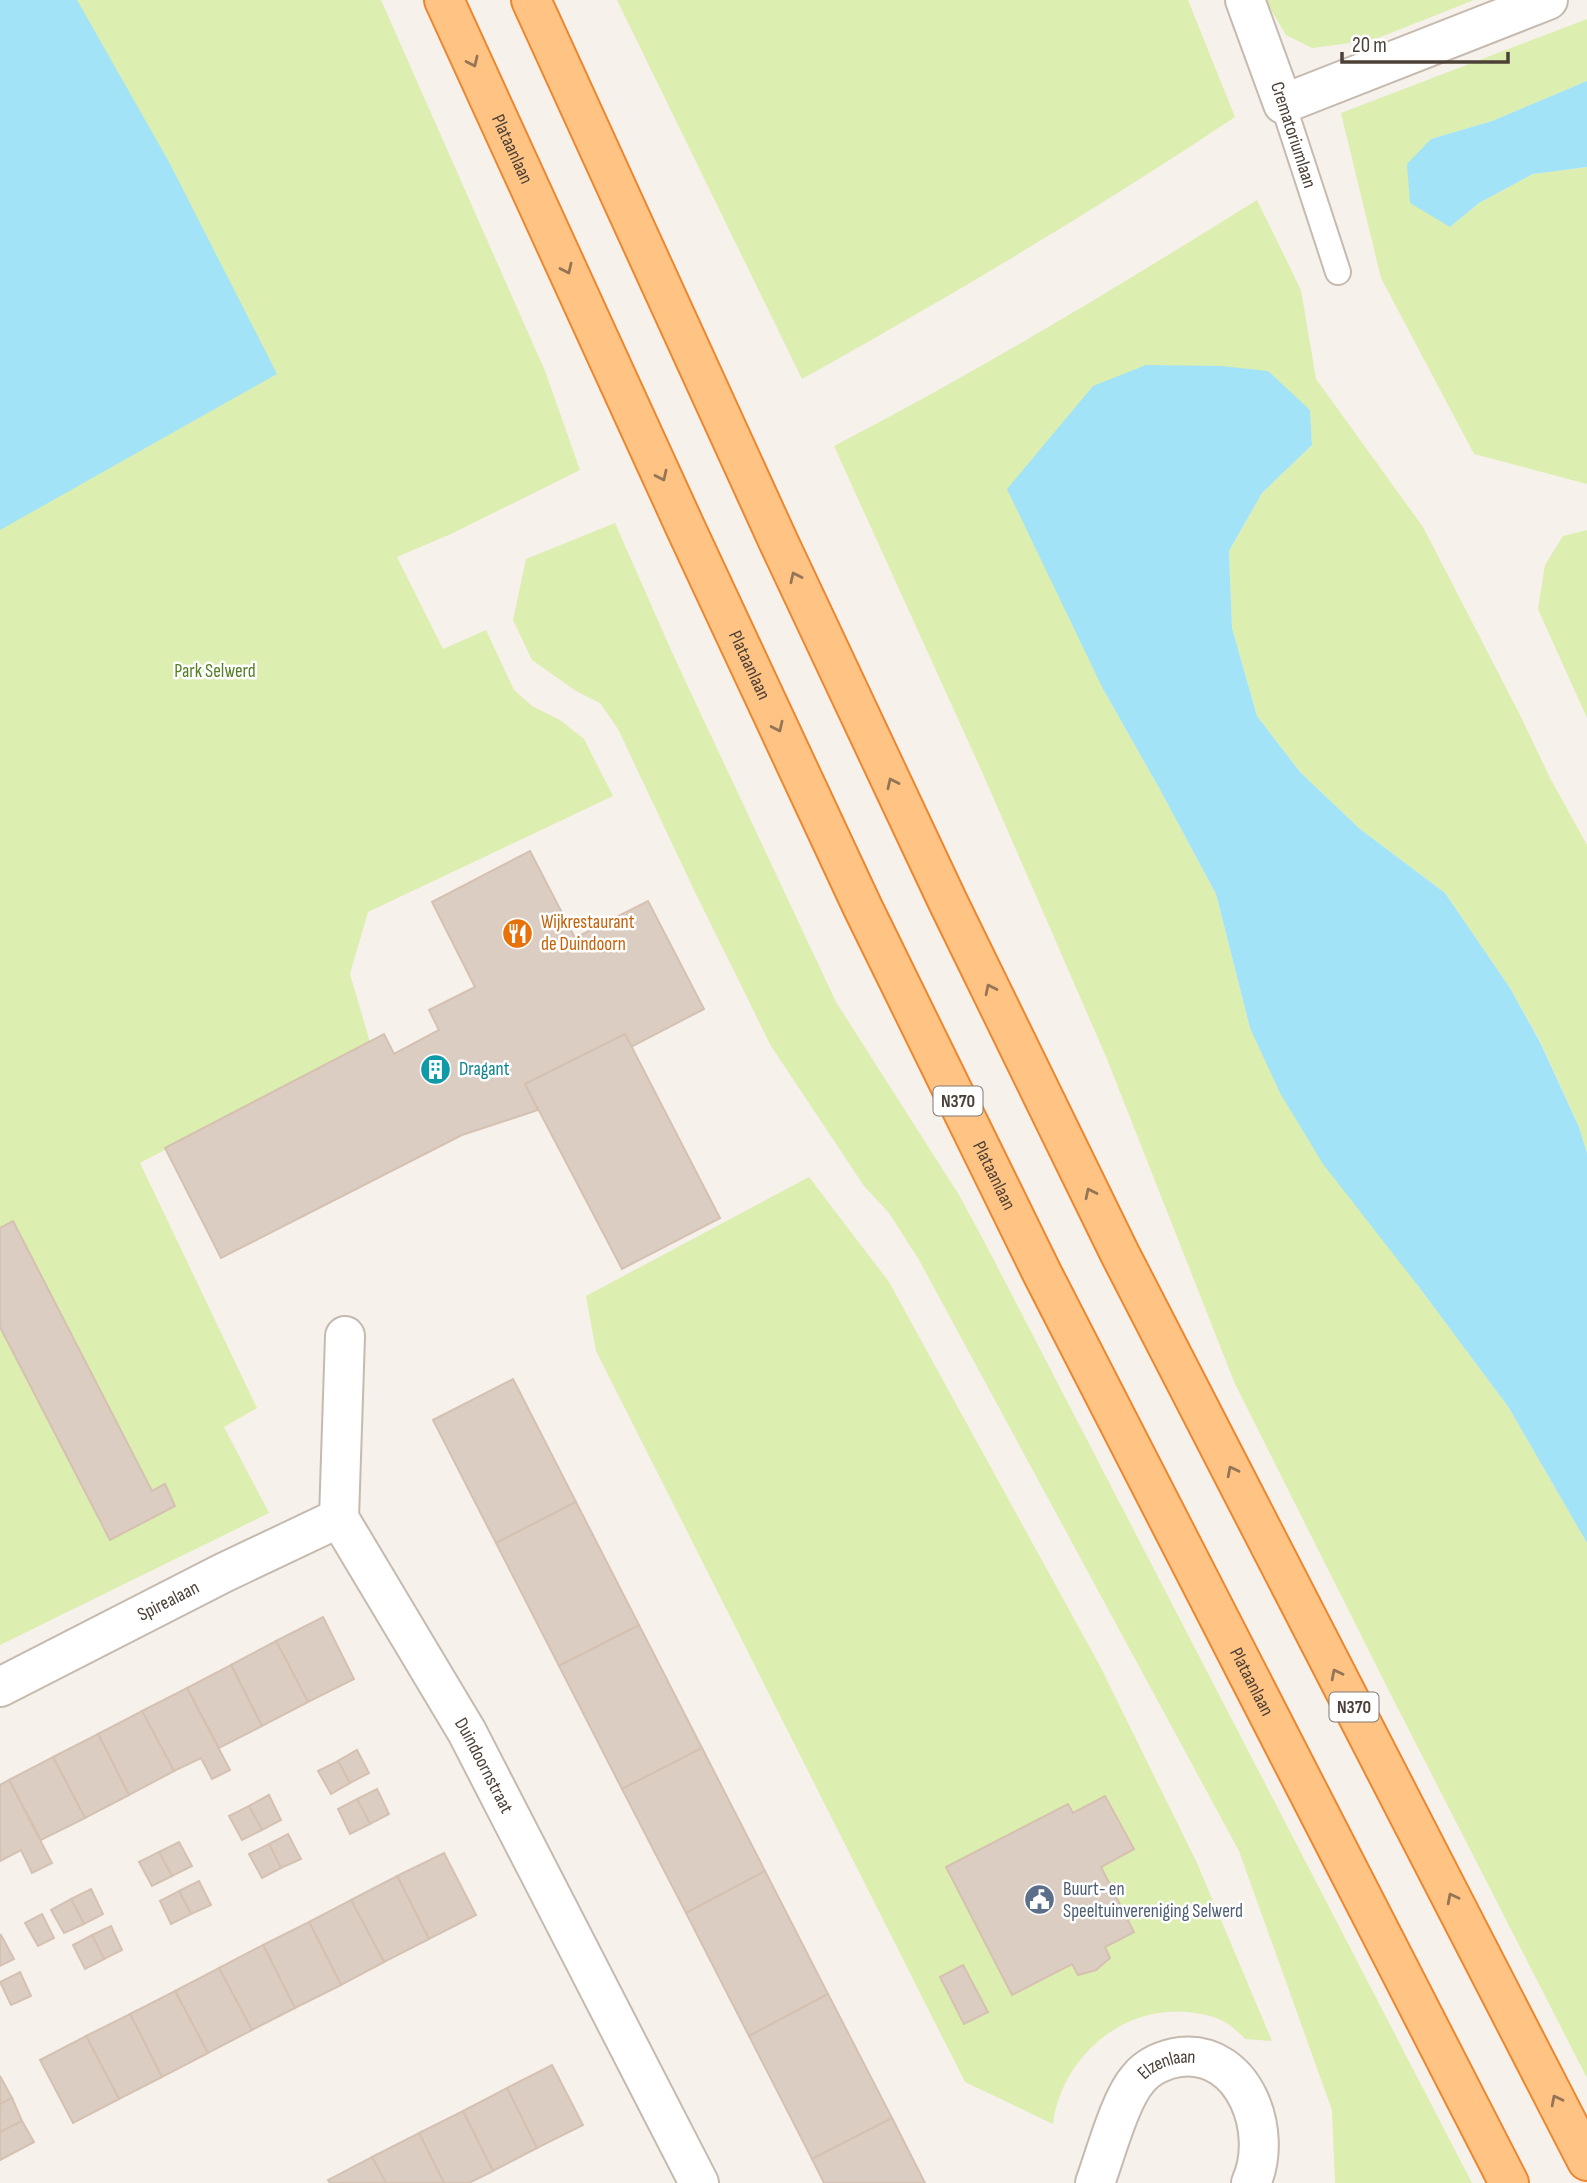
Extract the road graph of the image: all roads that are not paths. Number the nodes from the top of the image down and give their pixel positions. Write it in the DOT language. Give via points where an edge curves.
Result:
graph roads {
  1 [pos="444,0"];
  2 [pos="531,0"];
  3 [pos="1245,0"];
  4 [pos="1548,0"];
  5 [pos="1283,104"];
  6 [pos="1338,272"];
  7 [pos="345,1336"];
  8 [pos="339,1518"];
  9 [pos="0,1687"];
  10 [pos="1587,2161"];
  11 [pos="699,2183"];
  12 [pos="1095,2183"];
  13 [pos="1251,2183"];
  14 [pos="1509,2183"];
  1 -- 14 [label="highway, Plataanlaan / N370, one-way" via="869,920 1049,1286"];
  10 -- 2 [label="highway, N370, one-way" via="1120,1254 780,545"];
  3 -- 5 [label="street, Crematoriumlaan"];
  4 -- 5 [label="street"];
  5 -- 6 [label="lane, Crematoriumlaan"];
  7 -- 8 [label="street"];
  8 -- 9 [label="street, Spirealaan"];
  8 -- 11 [label="street, Duindoornstraat" via="467,1732"];
  12 -- 13 [label="street, Elzenlaan" via="1139,2077 1171,2058 1190,2056 1223,2068 1252,2105 1260,2152"];
}
